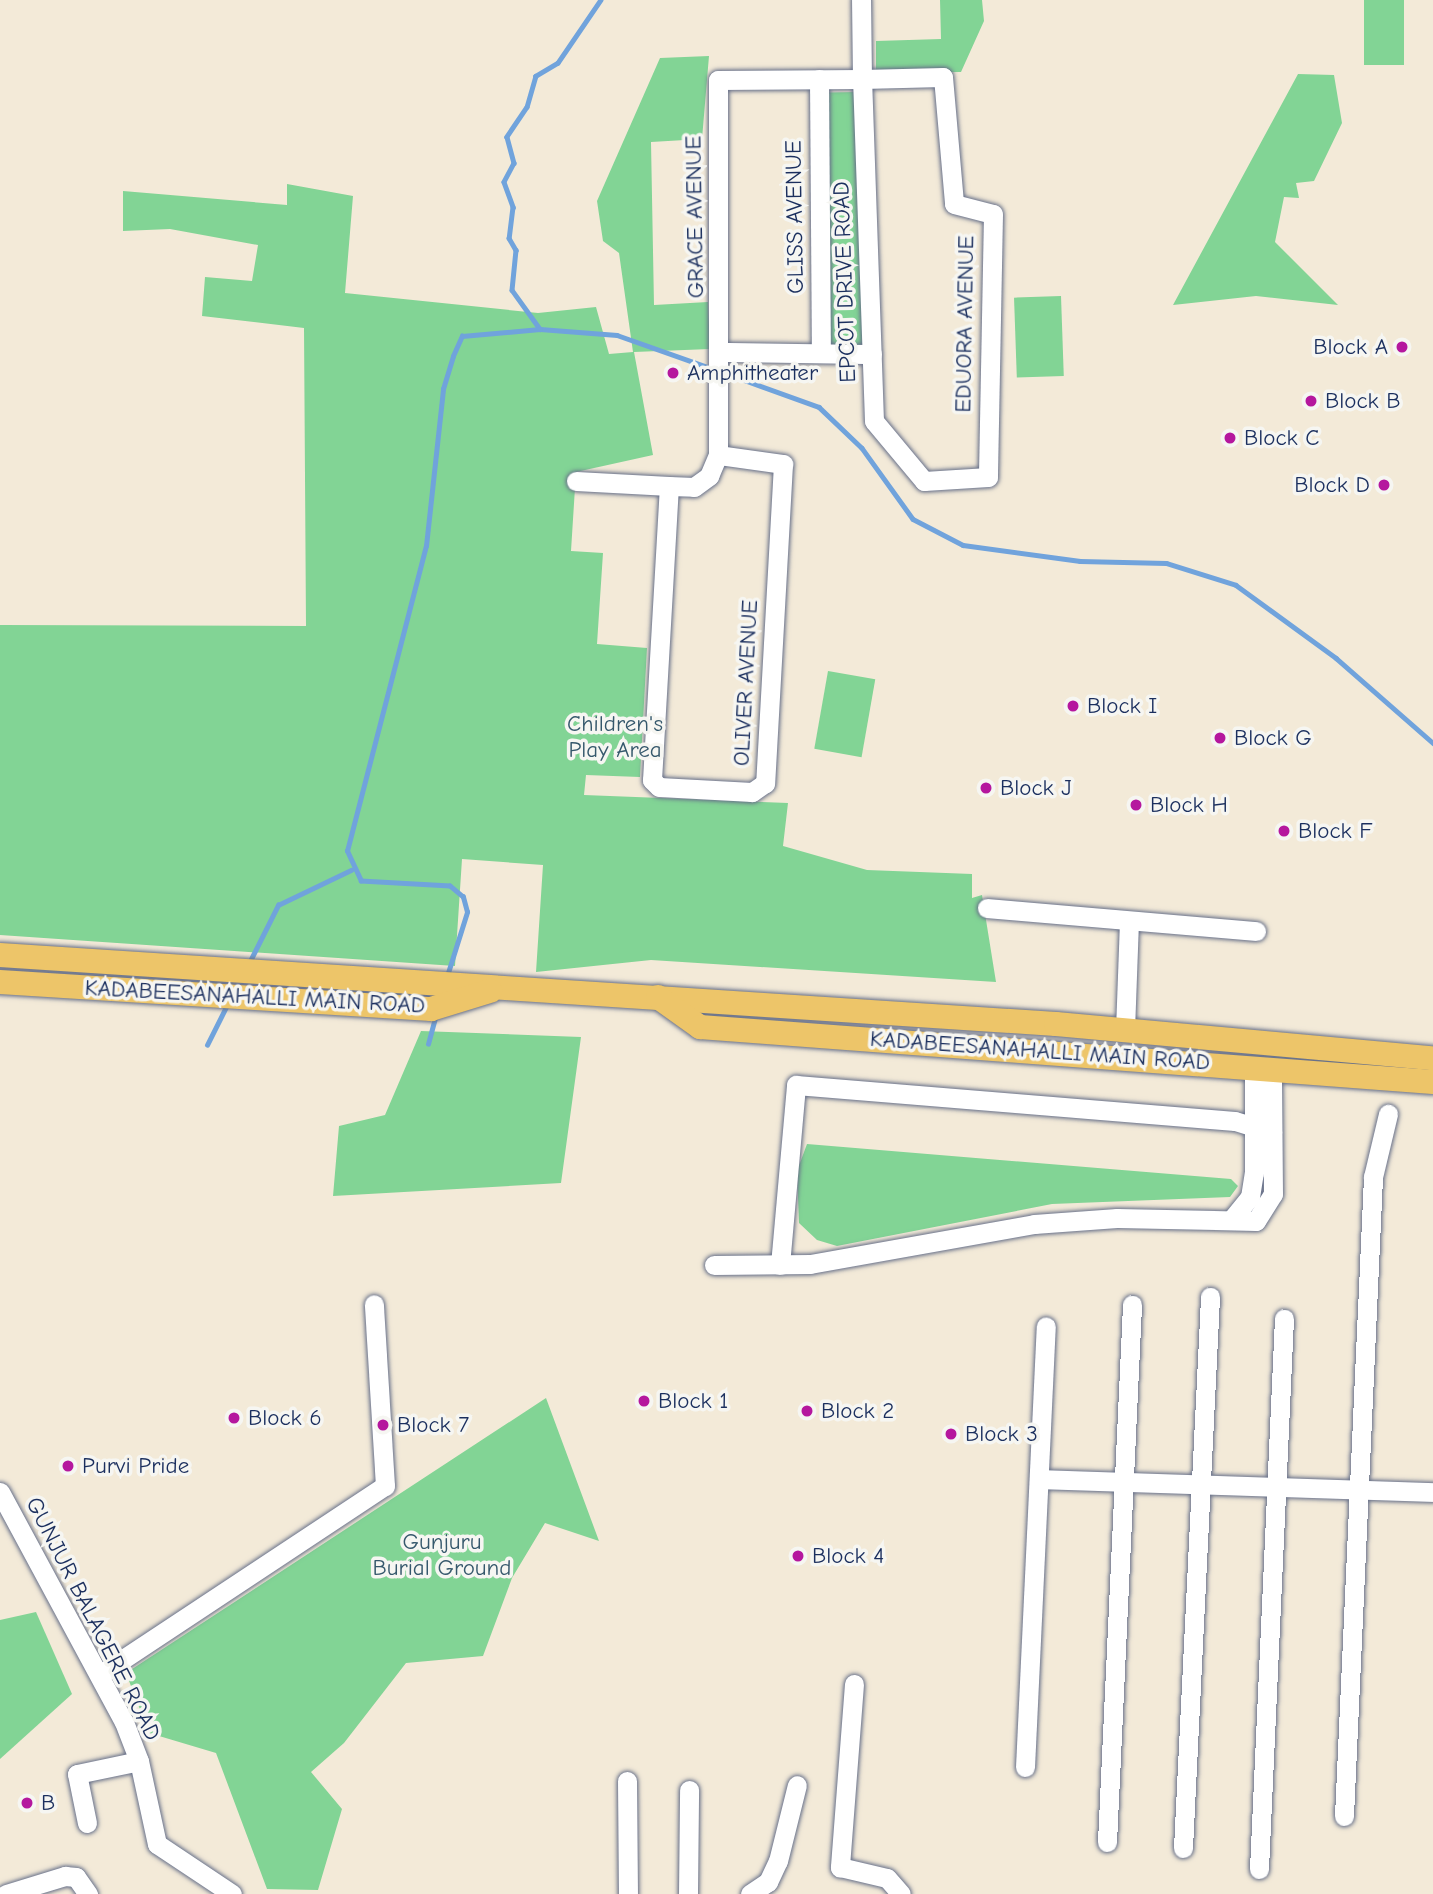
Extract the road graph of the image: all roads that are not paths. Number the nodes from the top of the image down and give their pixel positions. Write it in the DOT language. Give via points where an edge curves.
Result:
graph roads {
  1 [pos="861,0"];
  2 [pos="818,79"];
  3 [pos="862,79"];
  4 [pos="722,352"];
  5 [pos="821,354"];
  6 [pos="872,354"];
  7 [pos="718,455"];
  8 [pos="988,477"];
  9 [pos="576,481"];
  10 [pos="669,486"];
  11 [pos="987,908"];
  12 [pos="1129,922"];
  13 [pos="1256,932"];
  14 [pos="0,955"];
  15 [pos="0,982"];
  16 [pos="508,986"];
  17 [pos="657,996"];
  18 [pos="1125,1030"];
  19 [pos="1433,1058"];
  20 [pos="1263,1069"];
  21 [pos="1433,1082"];
  22 [pos="1388,1114"];
  23 [pos="1263,1131"];
  24 [pos="714,1265"];
  25 [pos="780,1265"];
  26 [pos="1210,1297"];
  27 [pos="373,1304"];
  28 [pos="1132,1305"];
  29 [pos="1283,1319"];
  30 [pos="1045,1327"];
  31 [pos="1039,1479"];
  32 [pos="1123,1482"];
  33 [pos="1201,1484"];
  34 [pos="1274,1487"];
  35 [pos="1360,1490"];
  36 [pos="1433,1492"];
  37 [pos="0,1493"];
  38 [pos="99,1675"];
  39 [pos="855,1684"];
  40 [pos="139,1761"];
  41 [pos="1026,1767"];
  42 [pos="627,1781"];
  43 [pos="797,1785"];
  44 [pos="689,1790"];
  45 [pos="1344,1816"];
  46 [pos="87,1823"];
  47 [pos="1107,1842"];
  48 [pos="1183,1848"];
  49 [pos="1259,1869"];
  50 [pos="6,1894"];
  51 [pos="88,1894"];
  52 [pos="232,1894"];
  53 [pos="628,1894"];
  54 [pos="688,1894"];
  55 [pos="750,1894"];
  56 [pos="901,1894"];
  1 -- 3 [label="street, EPCOT DRIVE ROAD"];
  2 -- 3 [label="street"];
  2 -- 4 [label="street, GRACE AVENUE" via="718,80"];
  2 -- 5 [label="street, GLISS AVENUE"];
  3 -- 6 [label="street, EPCOT DRIVE ROAD"];
  3 -- 8 [label="street, EDUORA AVENUE" via="943,77 954,204 993,214"];
  4 -- 5 [label="street"];
  4 -- 7 [label="street, GRACE AVENUE"];
  5 -- 6 [label="street"];
  6 -- 8 [label="street, EPCOT DRIVE ROAD" via="874,421 923,481"];
  7 -- 10 [label="street" via="709,475 694,487"];
  7 -- 10 [label="street, OLIVER AVENUE" via="783,464 765,783 752,792 659,787 652,780"];
  9 -- 10 [label="street"];
  11 -- 12 [label="street"];
  12 -- 13 [label="street"];
  12 -- 18 [label="street"];
  14 -- 16 [label="main road, KADABEESANAHALLI MAIN ROAD"];
  15 -- 16 [label="main road, KADABEESANAHALLI MAIN ROAD" via="431,1009"];
  16 -- 17 [label="main road, KADABEESANAHALLI MAIN ROAD"];
  17 -- 18 [label="main road, KADABEESANAHALLI MAIN ROAD"];
  17 -- 20 [label="main road, KADABEESANAHALLI MAIN ROAD" via="700,1027"];
  18 -- 19 [label="main road, KADABEESANAHALLI MAIN ROAD"];
  20 -- 21 [label="main road, KADABEESANAHALLI MAIN ROAD"];
  20 -- 23 [label="street"];
  22 -- 35 [label="street" via="1373,1177"];
  23 -- 25 [label="street" via="1250,1196 1232,1219 1034,1224"];
  23 -- 25 [label="street" via="1235,1121 796,1085"];
  24 -- 25 [label="street"];
  26 -- 33 [label="street"];
  27 -- 38 [label="street" via="385,1486"];
  28 -- 32 [label="street"];
  29 -- 34 [label="street"];
  30 -- 31 [label="street"];
  31 -- 32 [label="street"];
  31 -- 41 [label="street"];
  32 -- 33 [label="street"];
  32 -- 47 [label="street"];
  33 -- 34 [label="street"];
  33 -- 48 [label="street"];
  34 -- 35 [label="street"];
  34 -- 49 [label="street"];
  35 -- 36 [label="street"];
  35 -- 45 [label="street"];
  37 -- 38 [label="street, GUNJUR BALAGERE ROAD"];
  38 -- 40 [label="street, GUNJUR BALAGERE ROAD"];
  39 -- 56 [label="street" via="840,1867 887,1878"];
  40 -- 46 [label="street" via="77,1774"];
  40 -- 52 [label="street, GUNJUR BALAGERE ROAD" via="157,1843"];
  42 -- 53 [label="street"];
  43 -- 55 [label="street" via="778,1861 768,1882"];
  44 -- 54 [label="street"];
  50 -- 51 [label="street" via="65,1876 76,1877"];
}
